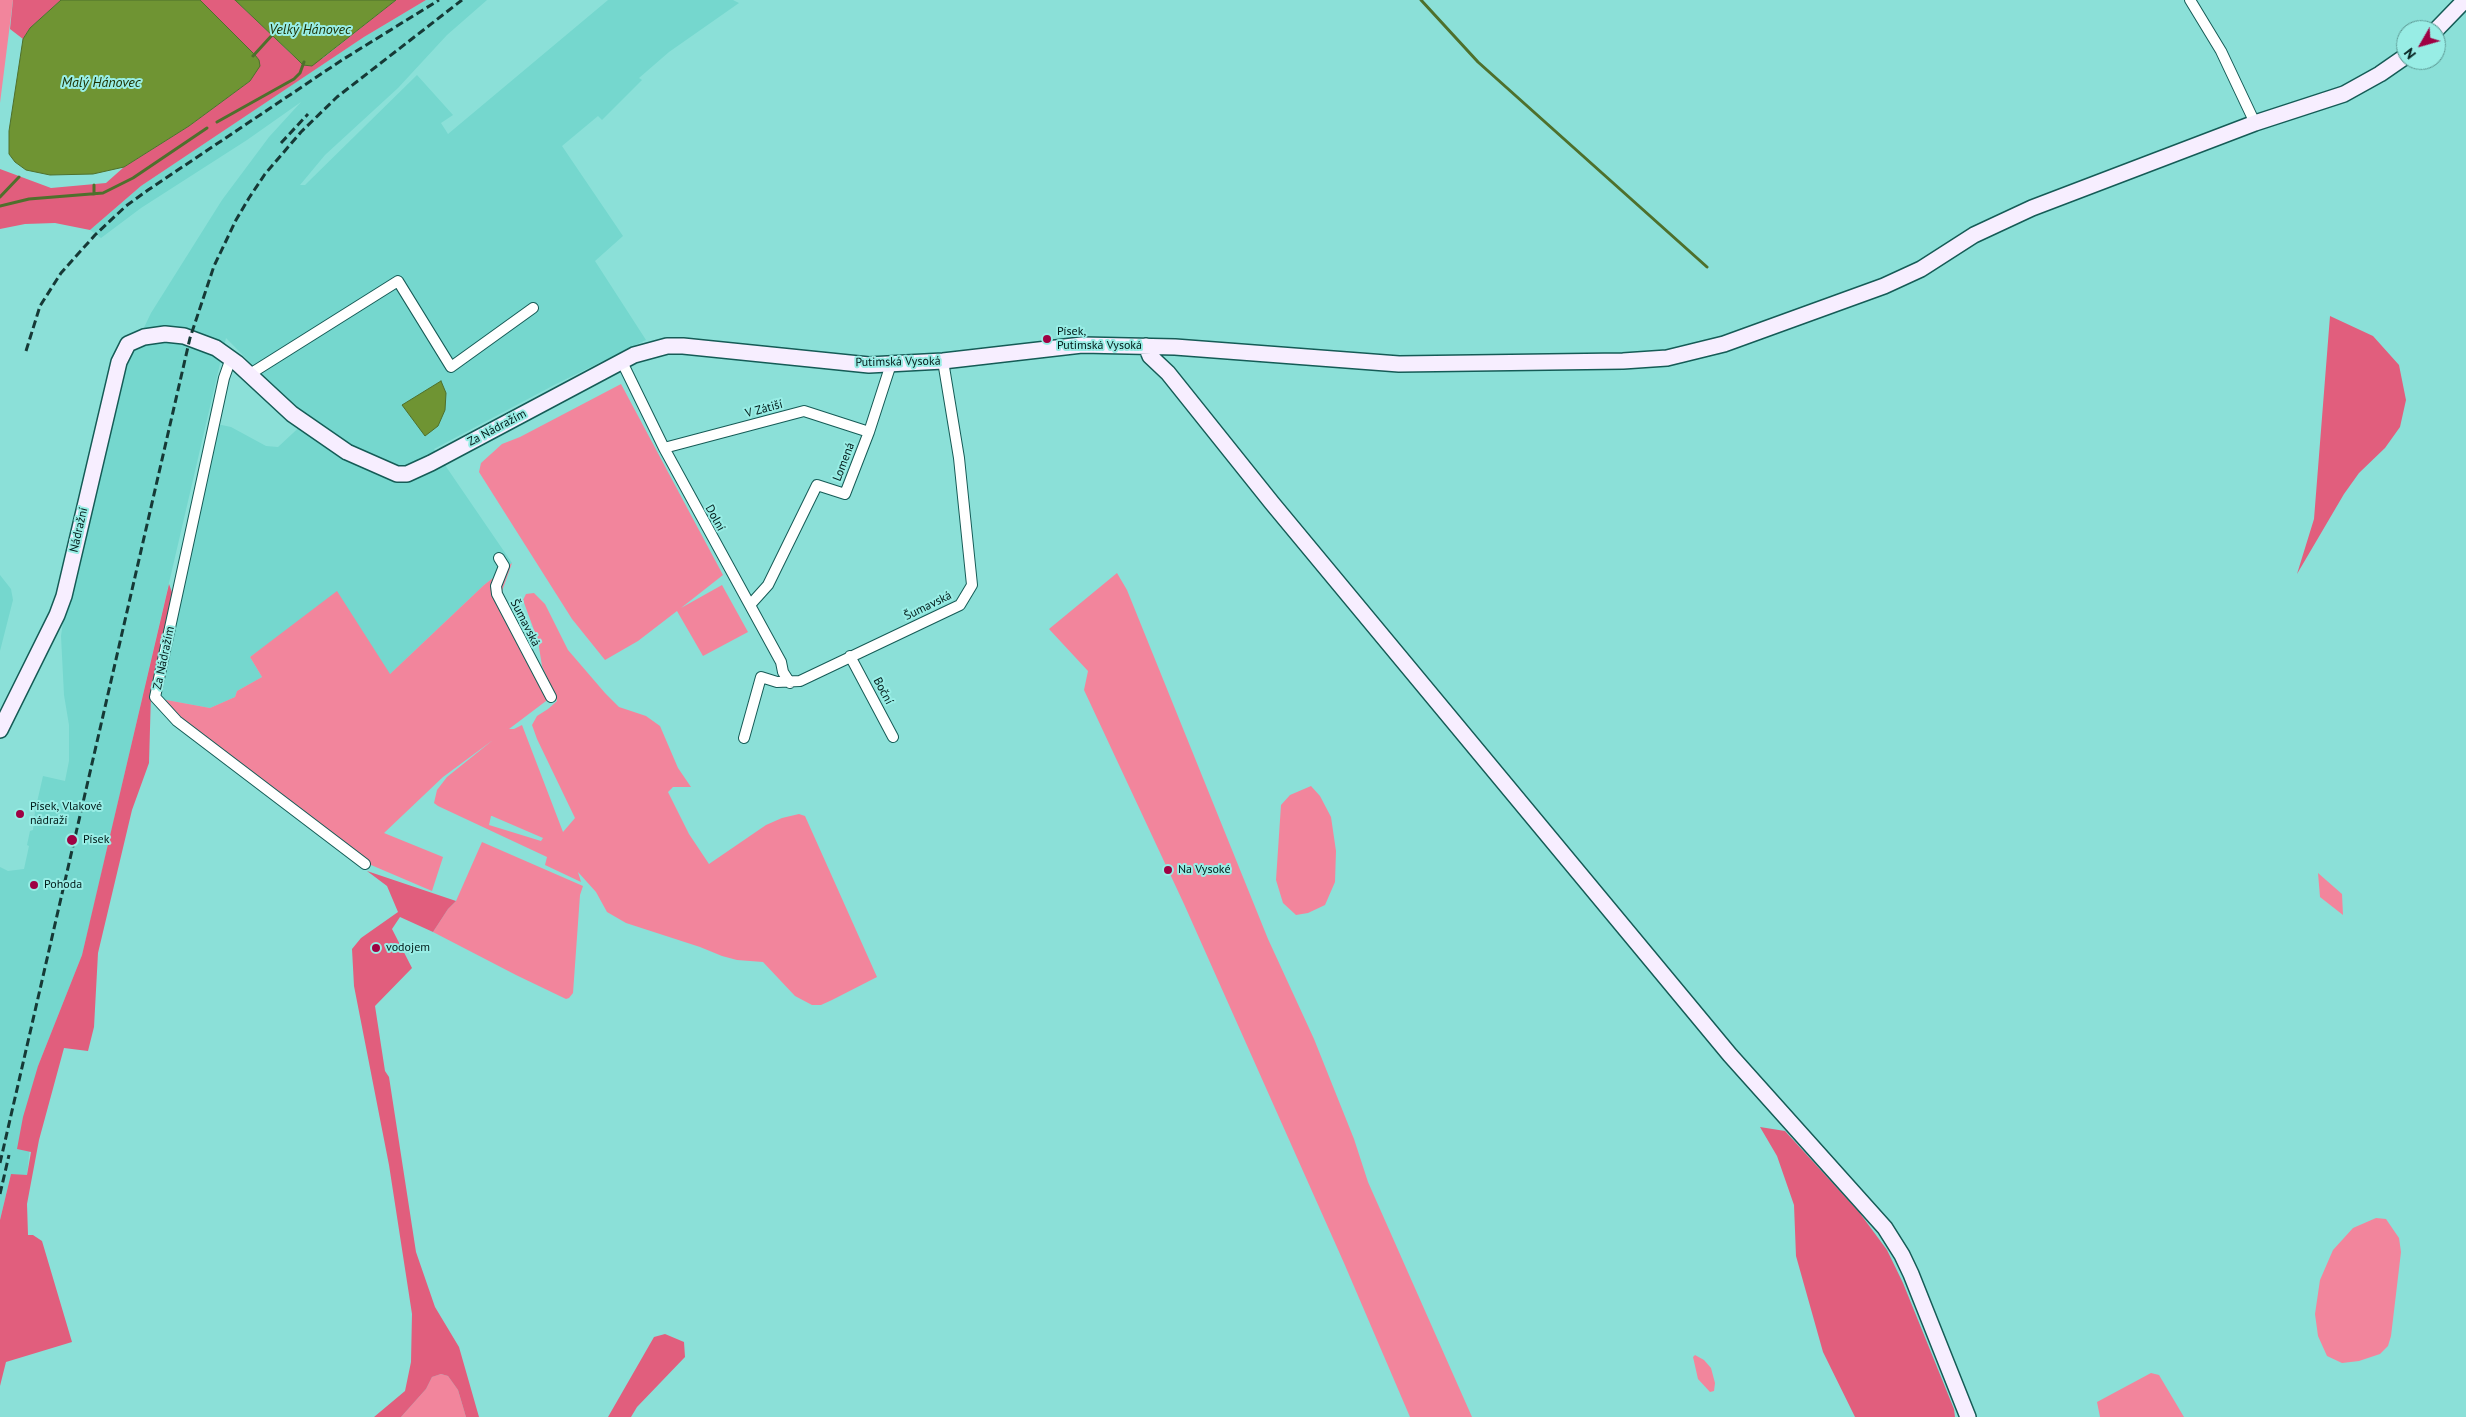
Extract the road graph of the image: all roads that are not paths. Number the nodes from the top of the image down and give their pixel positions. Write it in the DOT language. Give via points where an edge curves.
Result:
graph roads {
  1 [pos="2190,0"];
  2 [pos="2465,0"];
  3 [pos="2446,20"];
  4 [pos="2396,63"];
  5 [pos="2255,123"];
  6 [pos="533,308"];
  7 [pos="151,336"];
  8 [pos="1146,346"];
  9 [pos="1175,347"];
  10 [pos="231,358"];
  11 [pos="943,361"];
  12 [pos="622,362"];
  13 [pos="891,364"];
  14 [pos="1168,373"];
  15 [pos="250,374"];
  16 [pos="869,432"];
  17 [pos="664,448"];
  18 [pos="499,558"];
  19 [pos="750,605"];
  20 [pos="850,656"];
  21 [pos="790,683"];
  22 [pos="551,697"];
  23 [pos="0,730"];
  24 [pos="893,737"];
  25 [pos="744,738"];
  26 [pos="365,864"];
  27 [pos="1968,1417"];
  1 -- 5 [label="street" via="2221,52"];
  2 -- 3 [label="main road"];
  4 -- 5 [label="main road, Putimská Vysoká" via="2344,94"];
  5 -- 9 [label="main road, Putimská Vysoká" via="2032,208 1974,235 1921,269 1884,286 1803,317 1691,353 1623,361 1399,364"];
  6 -- 15 [label="street" via="451,367 398,281"];
  7 -- 10 [label="main road, Za Nádražím" via="184,336 210,345"];
  7 -- 23 [label="main road, Nádražní" via="132,341 118,362 64,596"];
  8 -- 9 [label="main road, Putimská Vysoká"];
  8 -- 11 [label="main road, Putimská Vysoká" via="1082,345"];
  8 -- 14 [label="main road" via="1150,356"];
  9 -- 14 [label="main road" via="1168,362"];
  10 -- 15 [label="main road, Za Nádražím"];
  10 -- 26 [label="street, Za Nádražím" via="155,697 177,721"];
  11 -- 13 [label="main road, Putimská Vysoká"];
  11 -- 20 [label="street, Šumavská" via="959,458 972,585 960,605"];
  12 -- 13 [label="main road, Putimská Vysoká" via="645,350 683,346 869,365"];
  12 -- 15 [label="main road, Za Nádražím" via="407,474 388,471 347,452 292,414"];
  12 -- 17 [label="street, Dolní"];
  13 -- 16 [label="street, Lomená"];
  14 -- 27 [label="main road" via="1730,1056 1885,1228 1911,1274"];
  16 -- 17 [label="street, V Zátiší" via="804,411"];
  16 -- 19 [label="street, Lomená" via="845,494 817,485 768,585"];
  17 -- 19 [label="street, Dolní"];
  18 -- 22 [label="street, Šumavská" via="504,570 496,586 497,594"];
  19 -- 21 [label="street, Dolní"];
  20 -- 21 [label="street, Šumavská"];
  20 -- 24 [label="street, Boční"];
  21 -- 25 [label="street" via="761,677"];
}
